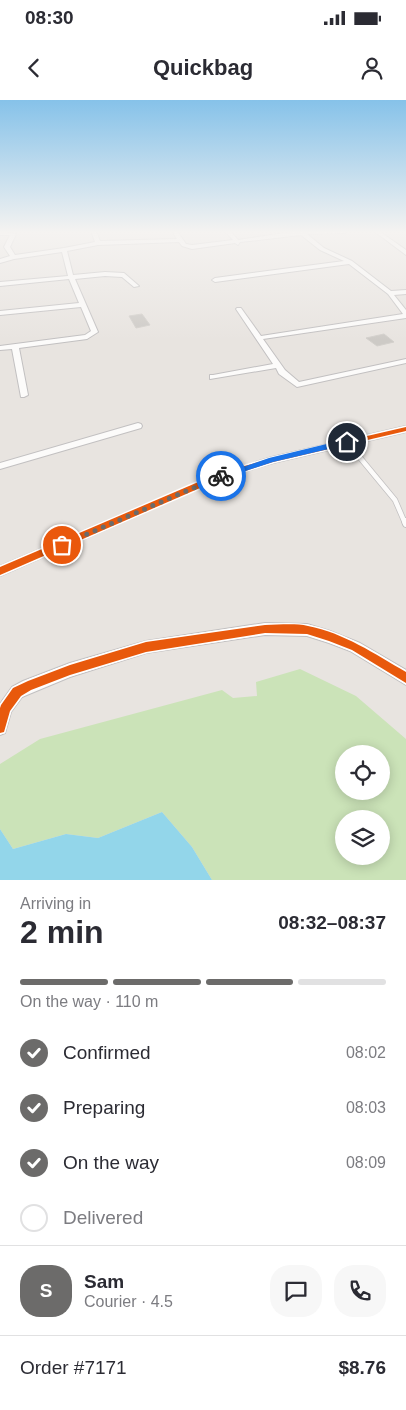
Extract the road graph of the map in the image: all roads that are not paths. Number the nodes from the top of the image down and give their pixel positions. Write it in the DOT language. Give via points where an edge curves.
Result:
graph roads {
  1 [pos="69,267"];
  2 [pos="310,267"];
  3 [pos="357,267"];
  4 [pos="71,277"];
  5 [pos="215,280"];
  6 [pos="0,284"];
  7 [pos="136,286"];
  8 [pos="406,292"];
  9 [pos="390,293"];
  10 [pos="83,305"];
  11 [pos="239,309"];
  12 [pos="0,313"];
  13 [pos="406,315"];
  14 [pos="259,338"];
  15 [pos="15,346"];
  16 [pos="0,348"];
  17 [pos="406,361"];
  18 [pos="277,366"];
  19 [pos="213,377"];
  20 [pos="24,395"];
  21 [pos="138,426"];
  22 [pos="406,429"];
  23 [pos="347,442"];
  24 [pos="0,466"];
  25 [pos="406,524"];
  26 [pos="0,571"];
  27 [pos="406,678"];
  28 [pos="0,728"];
  1 -- 4 [label="street"];
  2 -- 5 [label="street"];
  3 -- 9 [label="street"];
  4 -- 6 [label="street"];
  4 -- 7 [label="street" via="114,274 129,278"];
  4 -- 10 [label="street"];
  8 -- 9 [label="street"];
  9 -- 13 [label="street"];
  10 -- 12 [label="street"];
  10 -- 15 [label="street" via="92,320 95,332 92,335"];
  11 -- 14 [label="street"];
  13 -- 14 [label="street"];
  14 -- 18 [label="street"];
  15 -- 16 [label="street"];
  15 -- 20 [label="street"];
  17 -- 18 [label="street" via="303,385 288,379"];
  18 -- 19 [label="street"];
  21 -- 24 [label="street"];
  22 -- 23 [label="street"];
  23 -- 25 [label="lane" via="395,500"];
  23 -- 26 [label="street" via="220,476"];
  27 -- 28 [label="street" via="355,647 330,637 307,630 265,629 146,647 70,670 17,692 5,709"];
}
